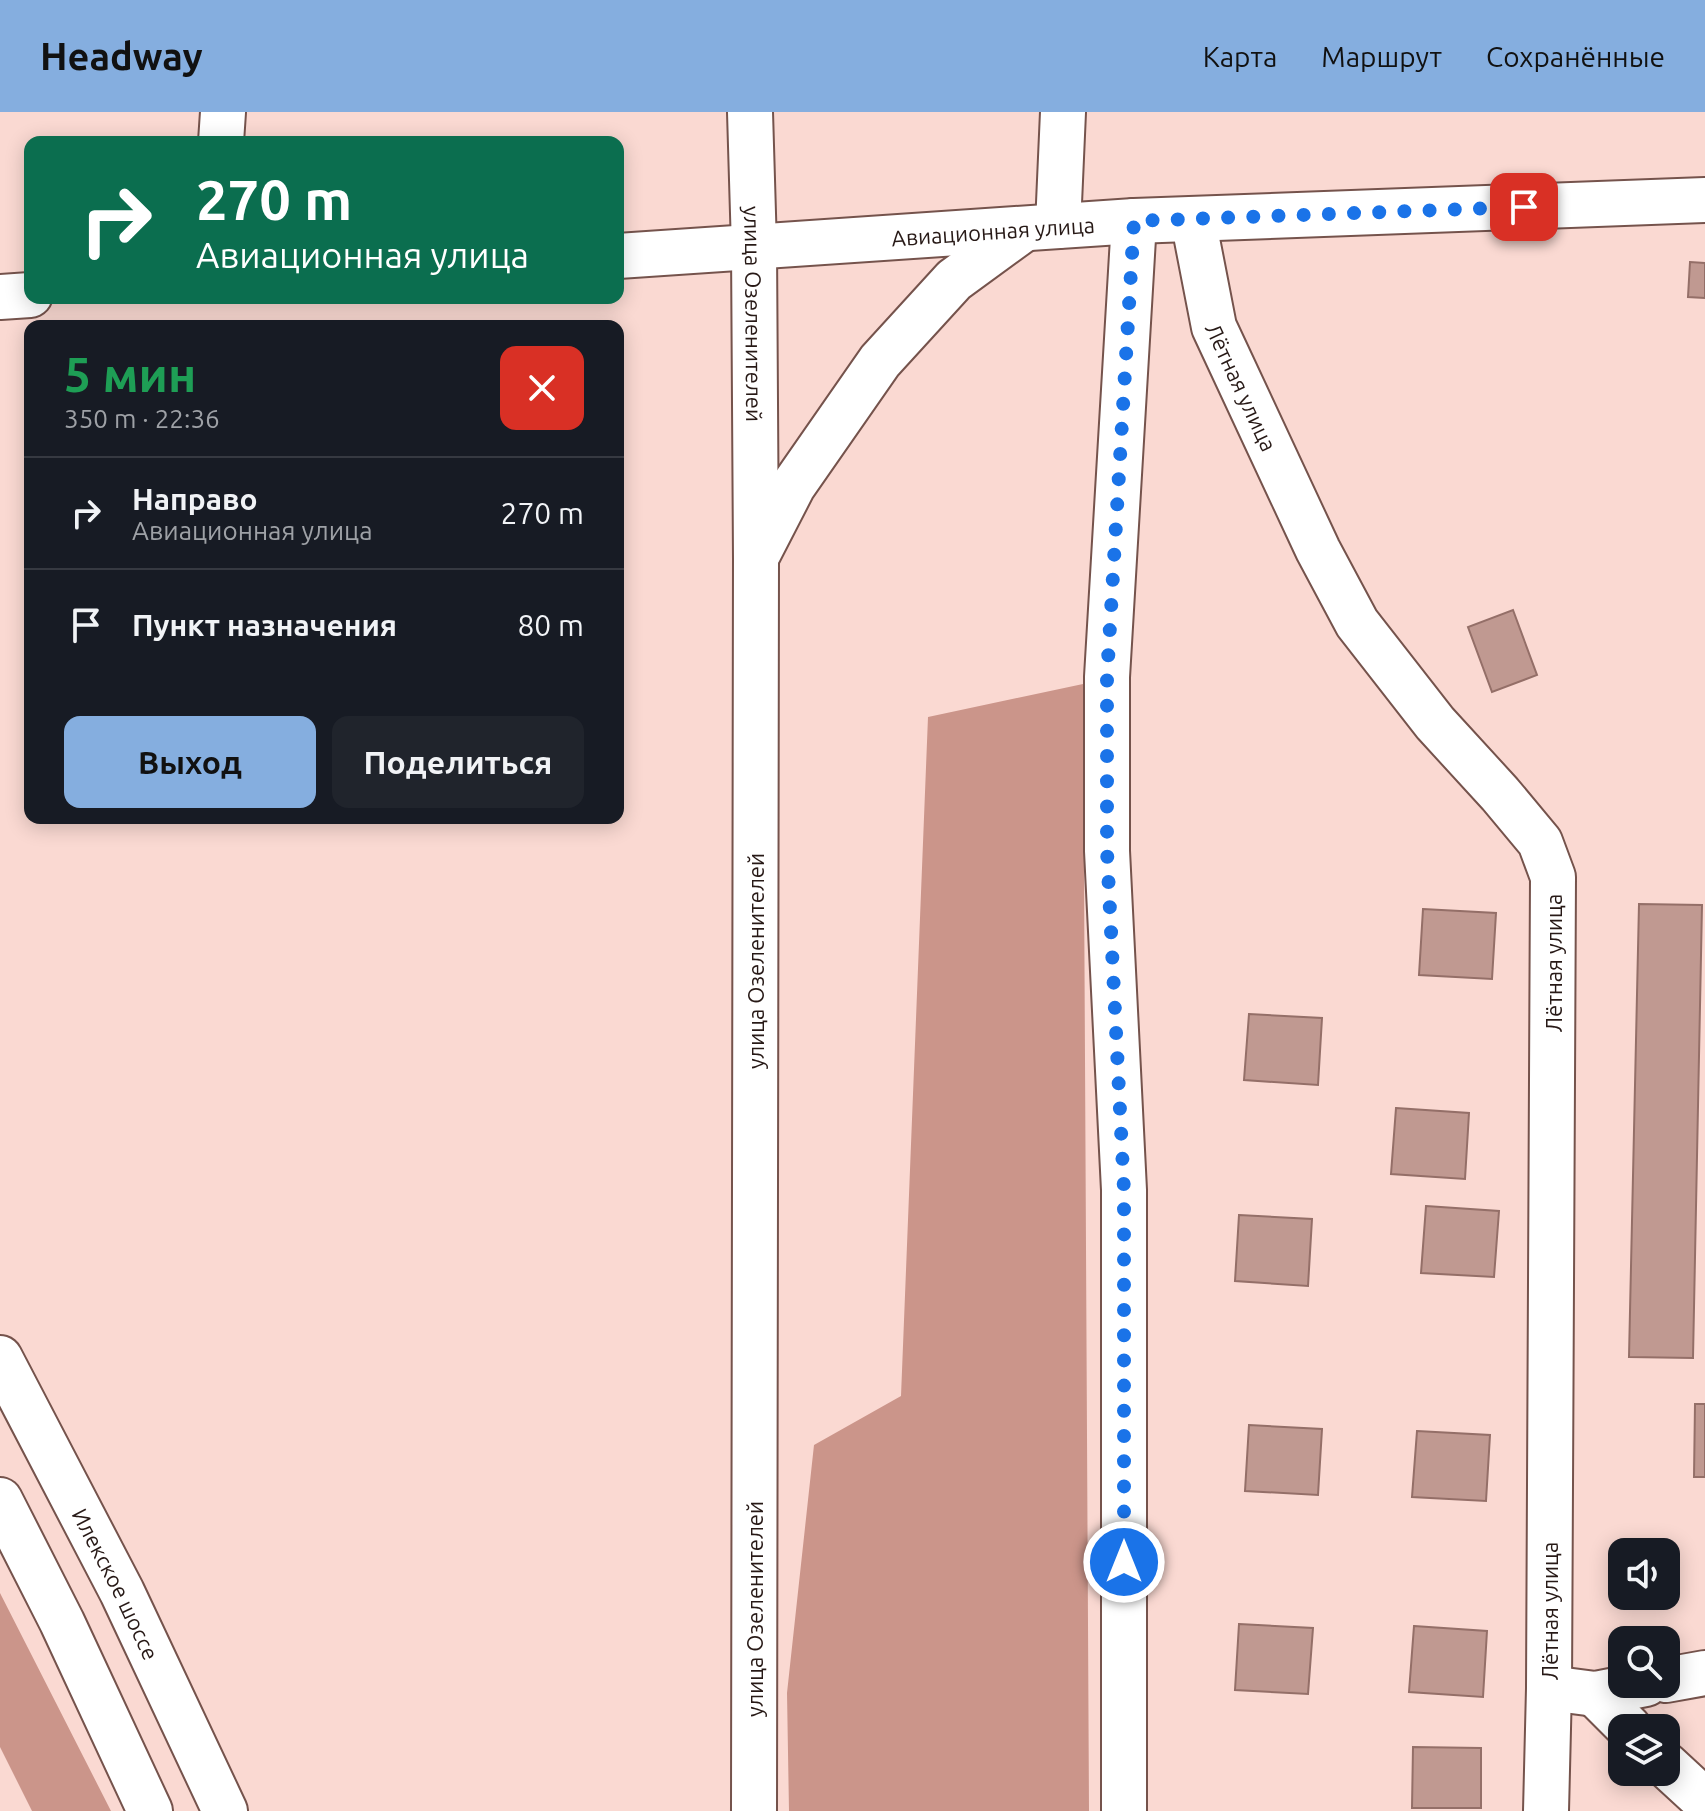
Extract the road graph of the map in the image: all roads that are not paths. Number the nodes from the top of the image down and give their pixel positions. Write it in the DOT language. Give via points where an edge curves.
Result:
graph roads {
  1 [pos="223,112"];
  2 [pos="750,112"];
  3 [pos="1063,112"];
  4 [pos="221,136"];
  5 [pos="1705,200"];
  6 [pos="1193,219"];
  7 [pos="1134,221"];
  8 [pos="1041,227"];
  9 [pos="754,247"];
  10 [pos="624,256"];
  11 [pos="24,295"];
  12 [pos="0,297"];
  13 [pos="756,558"];
  14 [pos="0,1358"];
  15 [pos="0,1500"];
  16 [pos="1705,1673"];
  17 [pos="1680,1677"];
  18 [pos="1549,1688"];
  19 [pos="1608,1691"];
  20 [pos="1595,1694"];
  21 [pos="1615,1714"];
  22 [pos="1680,1778"];
  23 [pos="1705,1801"];
  24 [pos="150,1811"];
  25 [pos="225,1811"];
  26 [pos="754,1811"];
  27 [pos="1124,1811"];
  28 [pos="1546,1811"];
  1 -- 4 [label="main road"];
  2 -- 9 [label="main road, улица Озеленителей"];
  3 -- 8 [label="main road"];
  5 -- 6 [label="main road, Авиационная улица"];
  6 -- 7 [label="main road, Авиационная улица"];
  6 -- 18 [label="main road, Лётная улица" via="1214,327 1357,623 1435,723 1540,842 1553,877"];
  7 -- 8 [label="main road, Авиационная улица"];
  7 -- 27 [label="main road" via="1107,677 1107,851 1124,1190"];
  8 -- 9 [label="main road, Авиационная улица"];
  8 -- 13 [label="main road" via="954,280 880,361 793,486"];
  9 -- 10 [label="main road, Авиационная улица"];
  9 -- 13 [label="main road, улица Озеленителей"];
  11 -- 12 [label="main road"];
  13 -- 26 [label="main road, улица Озеленителей"];
  14 -- 25 [label="main road, Илекское шоссе" via="122,1592"];
  15 -- 24 [label="main road"];
  16 -- 17 [label="main road"];
  18 -- 20 [label="main road"];
  18 -- 28 [label="main road, Лётная улица"];
  19 -- 20 [label="main road"];
  20 -- 21 [label="main road"];
  22 -- 23 [label="main road"];
}
